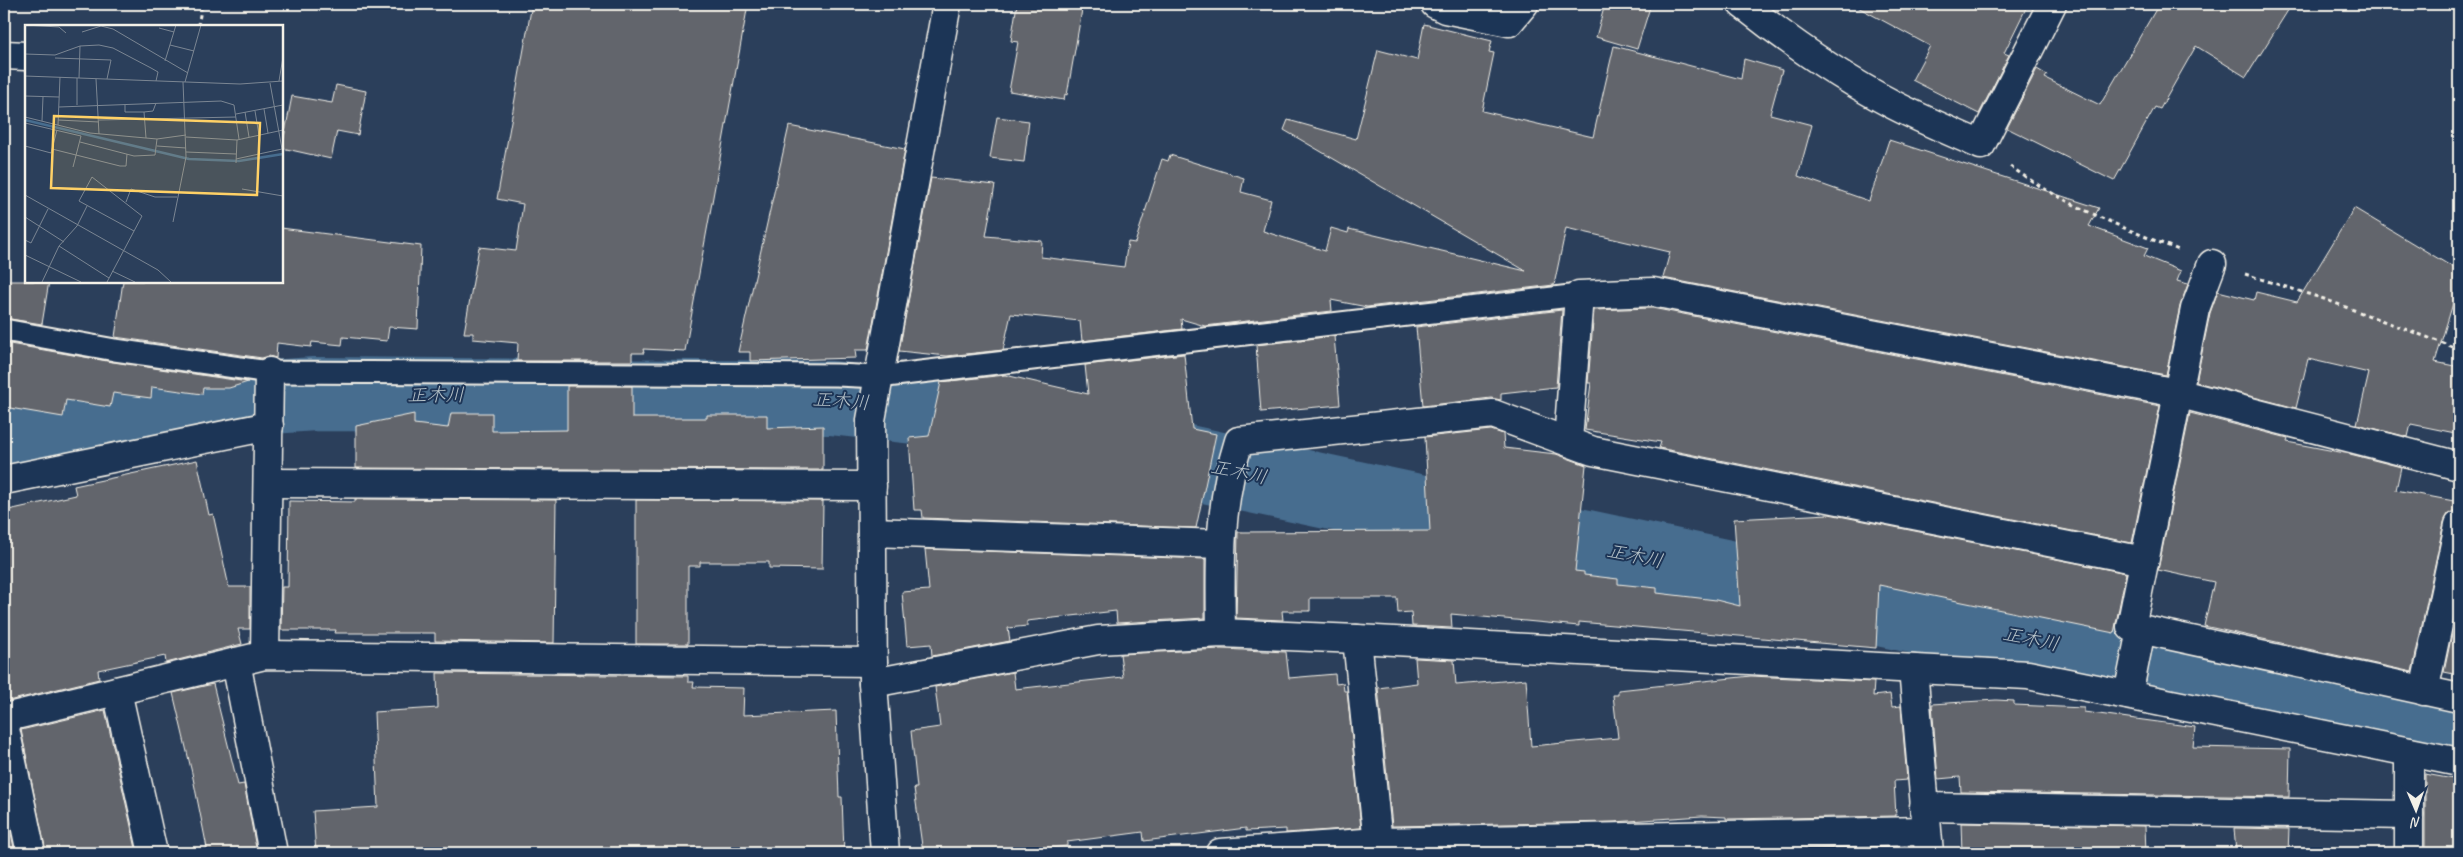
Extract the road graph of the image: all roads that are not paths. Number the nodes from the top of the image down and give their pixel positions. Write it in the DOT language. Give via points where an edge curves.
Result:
graph roads {
  1 [pos="946,4"];
  2 [pos="1435,4"];
  3 [pos="1524,4"];
  4 [pos="1742,4"];
  5 [pos="2052,4"];
  6 [pos="4,55"];
  7 [pos="25,56"];
  8 [pos="2212,264"];
  9 [pos="1579,296"];
  10 [pos="4,330"];
  11 [pos="269,377"];
  12 [pos="877,382"];
  13 [pos="2177,393"];
  14 [pos="269,420"];
  15 [pos="1568,441"];
  16 [pos="2459,466"];
  17 [pos="4,480"];
  18 [pos="268,483"];
  19 [pos="872,486"];
  20 [pos="2459,525"];
  21 [pos="872,532"];
  22 [pos="1220,544"];
  23 [pos="2144,561"];
  24 [pos="1222,633"];
  25 [pos="2140,636"];
  26 [pos="1357,639"];
  27 [pos="265,655"];
  28 [pos="236,662"];
  29 [pos="1913,669"];
  30 [pos="873,672"];
  31 [pos="2129,689"];
  32 [pos="117,691"];
  33 [pos="2424,691"];
  34 [pos="2459,698"];
  35 [pos="4,718"];
  36 [pos="4,724"];
  37 [pos="2409,752"];
  38 [pos="2459,762"];
  39 [pos="2409,815"];
  40 [pos="1926,830"];
  41 [pos="1379,848"];
  42 [pos="31,853"];
  43 [pos="153,853"];
  44 [pos="273,853"];
  45 [pos="885,853"];
  46 [pos="1220,853"];
  47 [pos="2409,853"];
  1 -- 12 [label="street"];
  2 -- 3 [label="street" via="1509,22"];
  4 -- 5 [label="street" via="1833,70 1894,105 1981,145"];
  6 -- 7 [label="street"];
  8 -- 13 [label="street" via="2195,309"];
  9 -- 12 [label="lane"];
  9 -- 13 [label="street" via="1653,292"];
  9 -- 15 [label="street"];
  10 -- 11 [label="lane"];
  11 -- 12 [label="lane" via="837,375"];
  11 -- 14 [label="street"];
  12 -- 19 [label="street" via="871,420"];
  13 -- 16 [label="street"];
  13 -- 23 [label="street"];
  14 -- 17 [label="street"];
  14 -- 18 [label="street"];
  15 -- 22 [label="street" via="1493,414 1239,441 1227,490"];
  15 -- 23 [label="street" via="1602,453"];
  18 -- 19 [label="street"];
  18 -- 27 [label="street"];
  19 -- 21 [label="street"];
  20 -- 33 [label="street"];
  21 -- 22 [label="street"];
  21 -- 30 [label="street"];
  22 -- 24 [label="street"];
  23 -- 25 [label="street" via="2131,628"];
  24 -- 26 [label="street"];
  24 -- 30 [label="street" via="1098,640"];
  25 -- 31 [label="street"];
  25 -- 33 [label="street"];
  26 -- 29 [label="street"];
  26 -- 41 [label="street"];
  27 -- 28 [label="street"];
  27 -- 30 [label="street"];
  28 -- 32 [label="street"];
  28 -- 44 [label="street"];
  29 -- 31 [label="street" via="2028,675"];
  29 -- 40 [label="street"];
  30 -- 45 [label="street"];
  31 -- 37 [label="street"];
  32 -- 35 [label="street"];
  32 -- 43 [label="street"];
  33 -- 34 [label="street"];
  36 -- 42 [label="street"];
  37 -- 38 [label="street"];
  37 -- 39 [label="street"];
  39 -- 40 [label="street"];
  39 -- 47 [label="street"];
  40 -- 41 [label="street"];
  41 -- 46 [label="street"];
}
